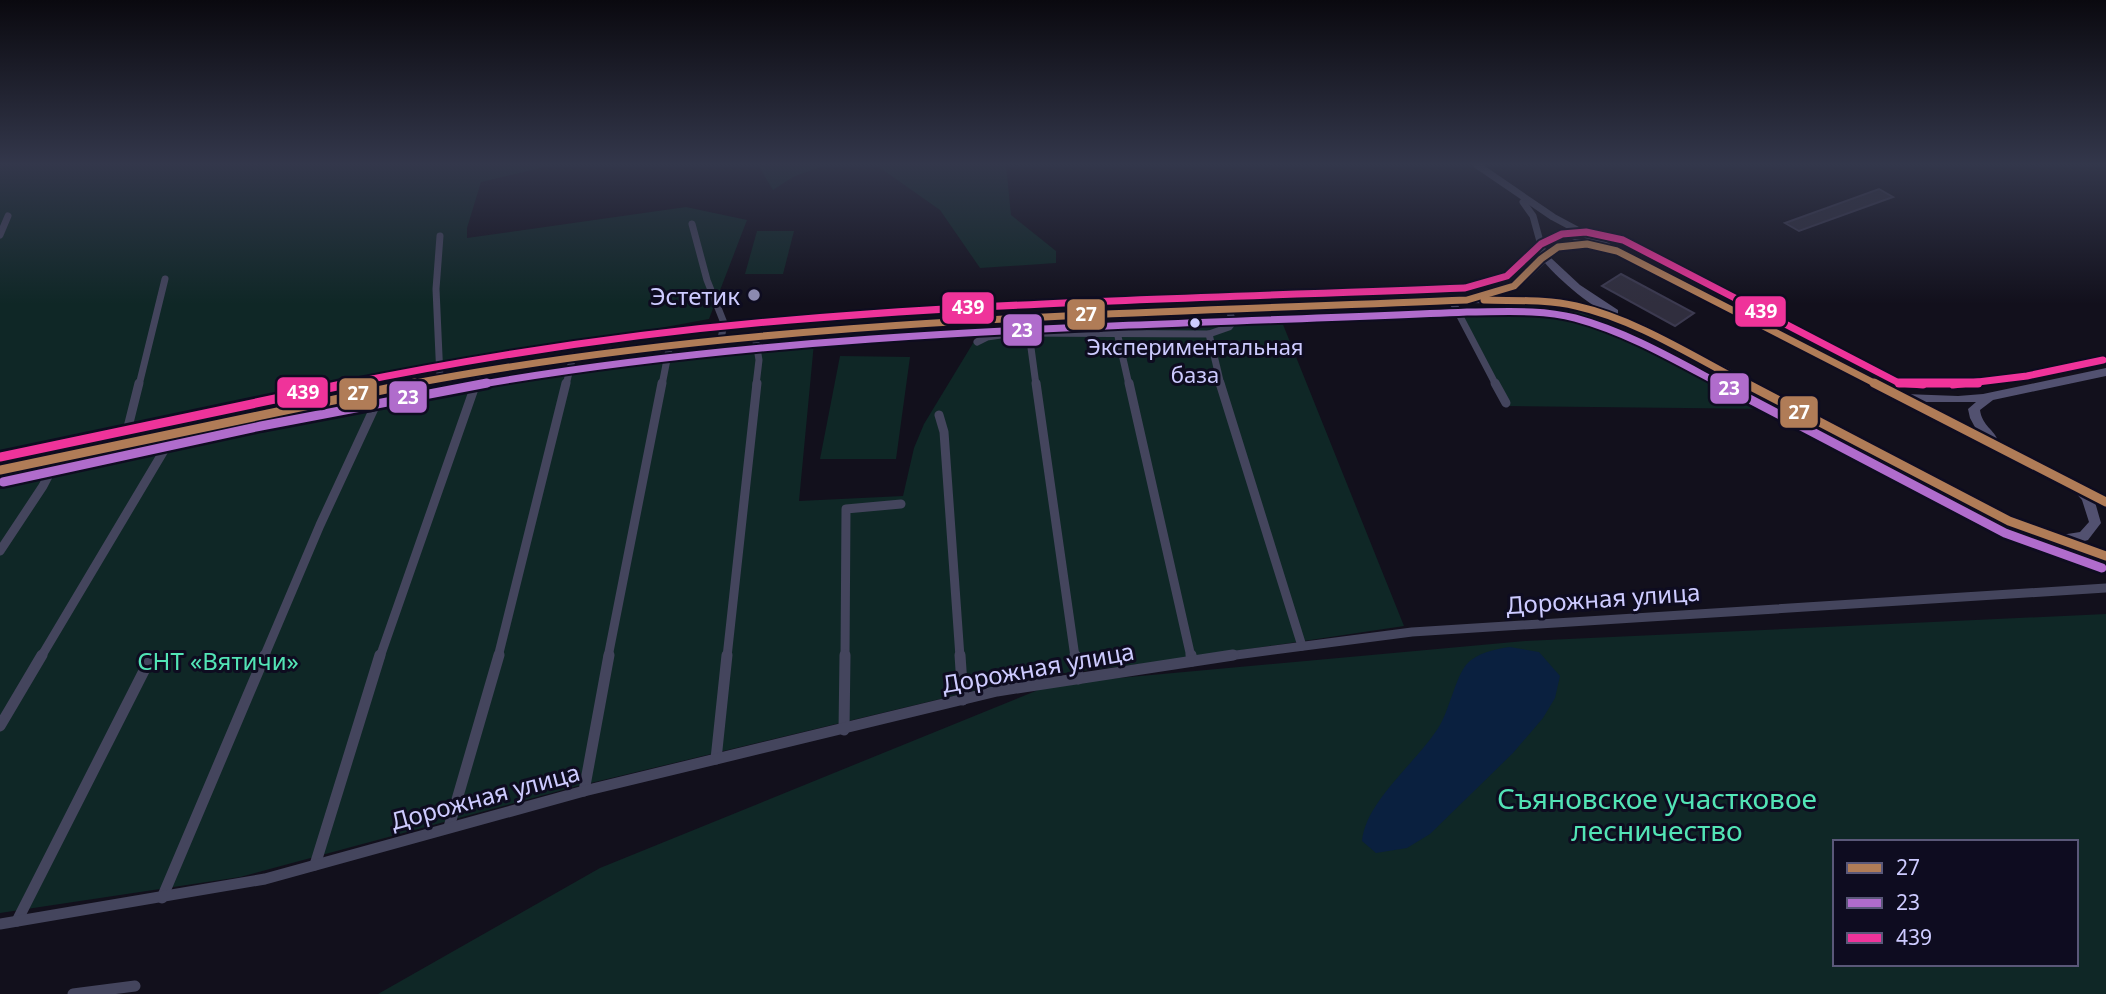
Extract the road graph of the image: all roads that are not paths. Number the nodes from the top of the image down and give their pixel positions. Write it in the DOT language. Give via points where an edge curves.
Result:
graph roads {
  1 [pos="1532,211"];
  2 [pos="1547,211"];
  3 [pos="8,216"];
  4 [pos="692,224"];
  5 [pos="0,235"];
  6 [pos="440,236"];
  7 [pos="1617,251"];
  8 [pos="1544,256"];
  9 [pos="165,279"];
  10 [pos="1467,300"];
  11 [pos="1452,301"];
  12 [pos="1229,310"];
  13 [pos="1646,331"];
  14 [pos="1118,332"];
  15 [pos="1029,333"];
  16 [pos="1209,334"];
  17 [pos="755,335"];
  18 [pos="721,339"];
  19 [pos="977,342"];
  20 [pos="670,344"];
  21 [pos="573,356"];
  22 [pos="480,371"];
  23 [pos="2106,372"];
  24 [pos="440,378"];
  25 [pos="383,389"];
  26 [pos="1895,395"];
  27 [pos="1990,397"];
  28 [pos="1506,402"];
  29 [pos="939,415"];
  30 [pos="175,432"];
  31 [pos="124,443"];
  32 [pos="2004,450"];
  33 [pos="58,457"];
  34 [pos="0,470"];
  35 [pos="2077,487"];
  36 [pos="2106,502"];
  37 [pos="901,504"];
  38 [pos="2058,539"];
  39 [pos="0,551"];
  40 [pos="2106,556"];
  41 [pos="2106,587"];
  42 [pos="1302,646"];
  43 [pos="151,657"];
  44 [pos="1192,661"];
  45 [pos="1078,679"];
  46 [pos="963,700"];
  47 [pos="0,726"];
  48 [pos="844,730"];
  49 [pos="716,759"];
  50 [pos="584,791"];
  51 [pos="449,827"];
  52 [pos="315,865"];
  53 [pos="162,898"];
  54 [pos="18,921"];
  55 [pos="0,924"];
  56 [pos="135,986"];
  57 [pos="73,994"];
  1 -- 8 [label="street"];
  2 -- 7 [label="street"];
  3 -- 5 [label="street"];
  4 -- 18 [label="street" via="724,323"];
  6 -- 24 [label="street" via="435,305"];
  7 -- 8 [label="main road" via="1575,242"];
  7 -- 26 [label="main road"];
  8 -- 10 [label="main road" via="1515,286"];
  8 -- 13 [label="main road" via="1578,290"];
  9 -- 31 [label="street"];
  10 -- 11 [label="main road"];
  10 -- 13 [label="main road" via="1577,306"];
  11 -- 12 [label="main road"];
  11 -- 28 [label="street"];
  12 -- 16 [label="street" via="1233,322 1229,327"];
  12 -- 17 [label="main road"];
  13 -- 38 [label="main road" via="1970,502"];
  14 -- 15 [label="street"];
  14 -- 16 [label="street"];
  14 -- 44 [label="street"];
  15 -- 19 [label="street"];
  15 -- 45 [label="street"];
  16 -- 42 [label="street"];
  17 -- 18 [label="main road"];
  17 -- 49 [label="street" via="759,360"];
  18 -- 20 [label="main road"];
  20 -- 21 [label="main road"];
  20 -- 50 [label="street"];
  21 -- 22 [label="main road"];
  21 -- 51 [label="street" via="495,670"];
  22 -- 24 [label="main road"];
  22 -- 52 [label="street" via="371,681"];
  23 -- 27 [label="main road"];
  24 -- 25 [label="main road"];
  25 -- 30 [label="main road"];
  25 -- 53 [label="street" via="297,576"];
  26 -- 27 [label="main road" via="1935,400"];
  26 -- 32 [label="main road"];
  27 -- 32 [label="main road" via="1975,409 1974,416"];
  29 -- 46 [label="street" via="944,432"];
  30 -- 31 [label="main road"];
  30 -- 47 [label="street"];
  31 -- 33 [label="main road"];
  32 -- 35 [label="main road"];
  33 -- 34 [label="main road"];
  33 -- 39 [label="street"];
  35 -- 36 [label="main road"];
  35 -- 38 [label="main road" via="2088,498 2095,523 2084,537"];
  37 -- 48 [label="street" via="846,509"];
  38 -- 40 [label="main road"];
  41 -- 42 [label="street, Дорожная улица" via="1412,632"];
  42 -- 44 [label="street, Дорожная улица"];
  43 -- 54 [label="street"];
  44 -- 45 [label="street, Дорожная улица"];
  45 -- 46 [label="street, Дорожная улица"];
  46 -- 48 [label="street, Дорожная улица"];
  48 -- 49 [label="street, Дорожная улица"];
  49 -- 50 [label="street, Дорожная улица"];
  50 -- 51 [label="street, Дорожная улица"];
  51 -- 52 [label="street, Дорожная улица"];
  52 -- 53 [label="street, Дорожная улица"];
  53 -- 54 [label="street, Дорожная улица"];
  54 -- 55 [label="street, Дорожная улица"];
  56 -- 57 [label="street"];
}
